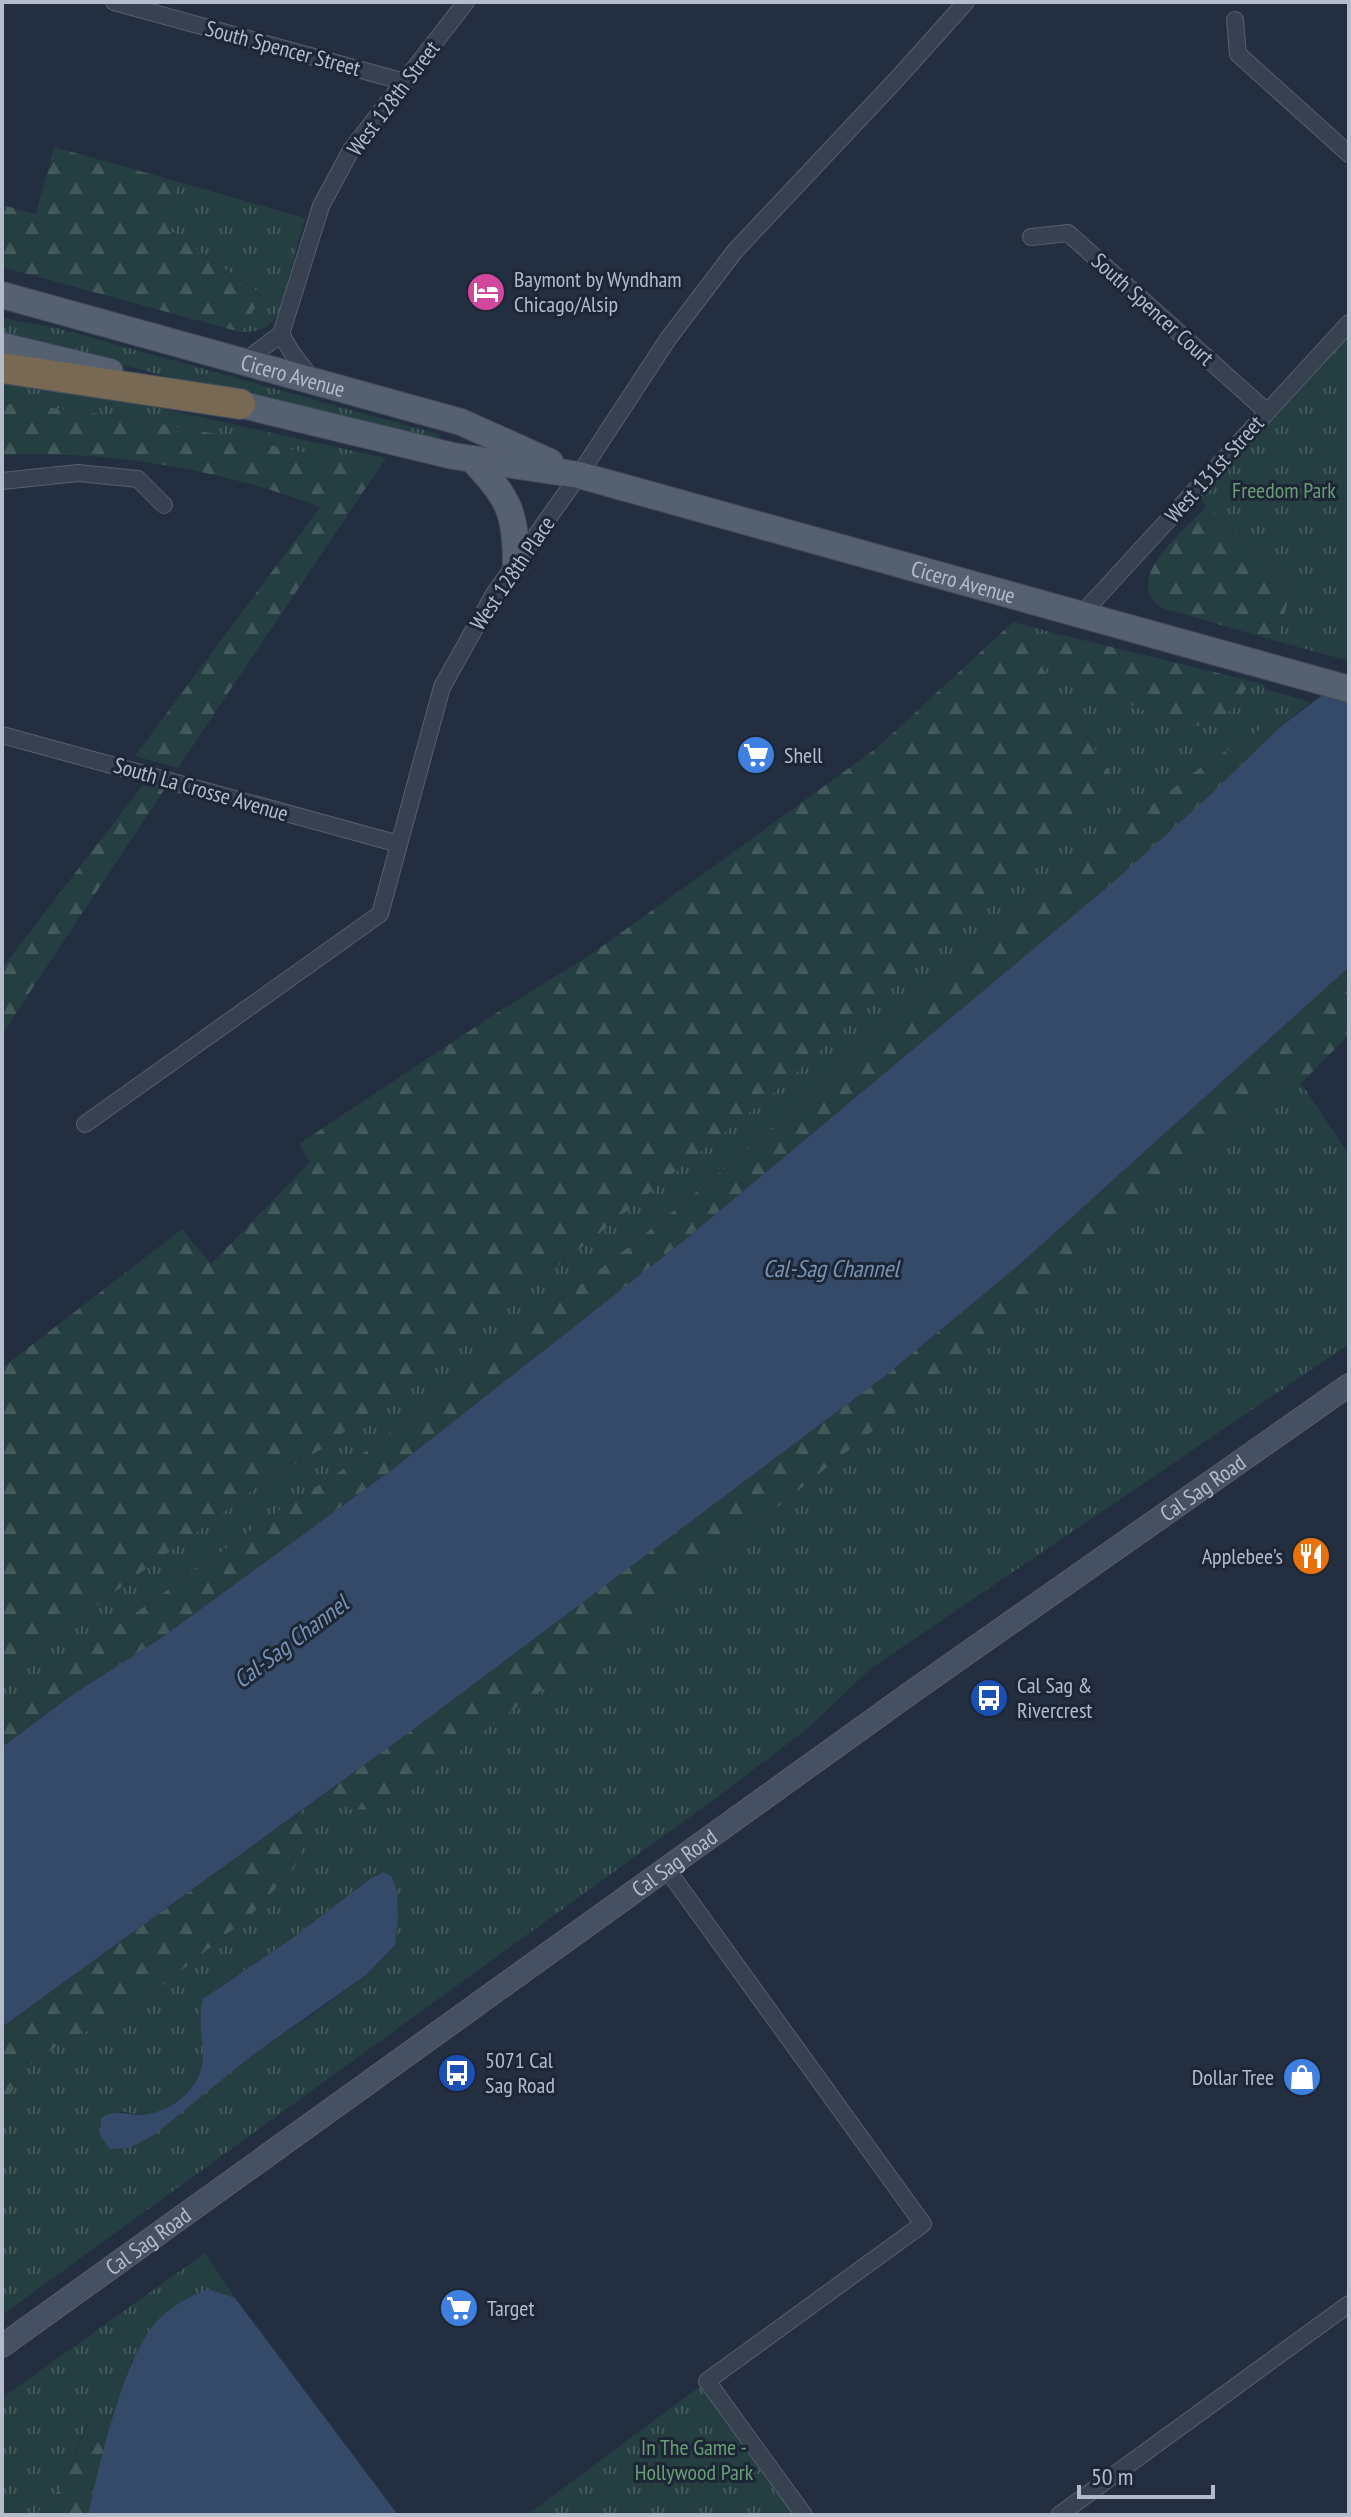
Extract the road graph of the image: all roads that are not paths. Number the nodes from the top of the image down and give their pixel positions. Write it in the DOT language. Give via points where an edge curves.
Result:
graph roads {
  1 [pos="114,2"];
  2 [pos="466,2"];
  3 [pos="966,2"];
  4 [pos="1235,20"];
  5 [pos="405,82"];
  6 [pos="1349,154"];
  7 [pos="1031,237"];
  8 [pos="2,295"];
  9 [pos="1349,323"];
  10 [pos="281,334"];
  11 [pos="2,346"];
  12 [pos="245,361"];
  13 [pos="2,368"];
  14 [pos="312,379"];
  15 [pos="240,404"];
  16 [pos="1266,411"];
  17 [pos="472,459"];
  18 [pos="579,475"];
  19 [pos="2,481"];
  20 [pos="164,505"];
  21 [pos="516,563"];
  22 [pos="1080,616"];
  23 [pos="1349,689"];
  24 [pos="2,735"];
  25 [pos="399,844"];
  26 [pos="85,1124"];
  27 [pos="1349,1385"];
  28 [pos="666,1868"];
  29 [pos="1349,2304"];
  30 [pos="2,2346"];
  31 [pos="804,2515"];
  32 [pos="1059,2515"];
  1 -- 5 [label="street, South Spencer Street"];
  2 -- 5 [label="street, West 128th Street"];
  3 -- 18 [label="street, West 128th Place" via="735,251 668,339"];
  4 -- 6 [label="street" via="1238,54"];
  5 -- 10 [label="street, West 128th Street" via="351,150 321,206"];
  7 -- 16 [label="street, South Spencer Court" via="1068,233"];
  8 -- 12 [label="main road, Cicero Avenue"];
  9 -- 16 [label="street, West 131st Street"];
  10 -- 12 [label="street"];
  10 -- 14 [label="street"];
  11 -- 15 [label="main road, Cicero Avenue"];
  12 -- 14 [label="main road, Cicero Avenue"];
  13 -- 15 [label="highway"];
  14 -- 18 [label="main road, Cicero Avenue" via="461,422"];
  15 -- 17 [label="main road, Cicero Avenue"];
  16 -- 22 [label="street, West 131st Street"];
  17 -- 18 [label="main road, Cicero Avenue"];
  17 -- 21 [label="main road" via="502,492 516,530"];
  18 -- 21 [label="street, West 128th Place"];
  18 -- 22 [label="main road, Cicero Avenue"];
  19 -- 20 [label="street" via="78,473 138,479"];
  21 -- 25 [label="street, West 128th Place" via="442,687"];
  22 -- 23 [label="main road, Cicero Avenue"];
  24 -- 25 [label="street, South La Crosse Avenue"];
  25 -- 26 [label="street, West 128th Place" via="380,914"];
  27 -- 28 [label="main road, Cal Sag Road"];
  28 -- 30 [label="main road, Cal Sag Road"];
  28 -- 31 [label="street" via="923,2224 707,2381"];
  29 -- 32 [label="street"];
}
